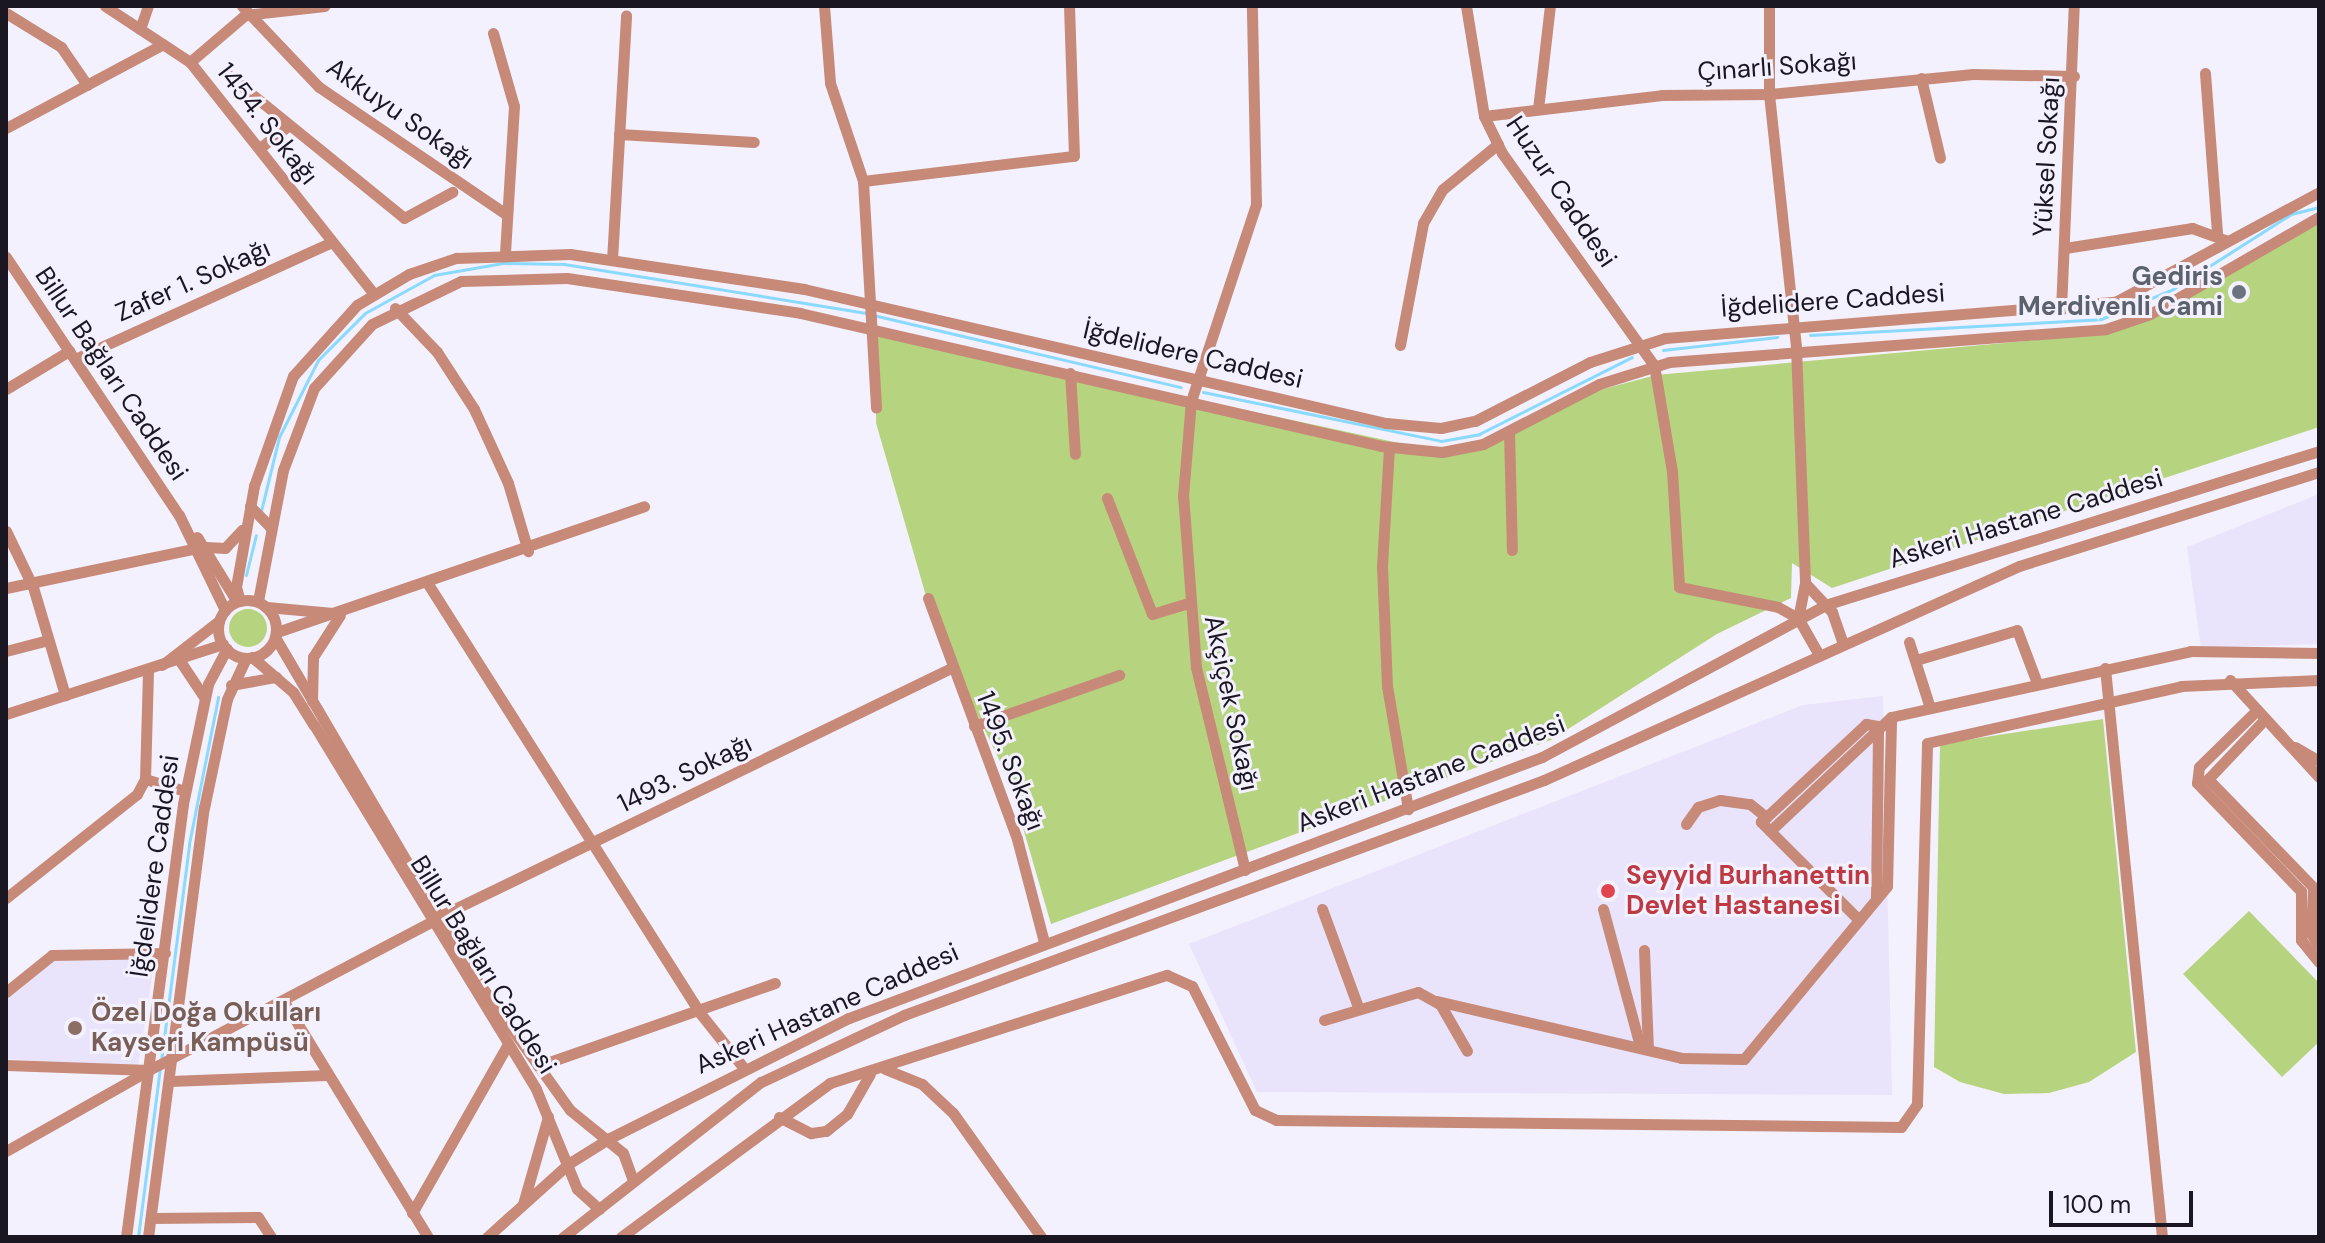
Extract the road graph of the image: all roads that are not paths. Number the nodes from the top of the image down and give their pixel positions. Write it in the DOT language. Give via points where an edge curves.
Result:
graph roads {
  1 [pos="105,6"];
  2 [pos="148,6"];
  3 [pos="324,6"];
  4 [pos="824,6"];
  5 [pos="1069,6"];
  6 [pos="1252,6"];
  7 [pos="1466,6"];
  8 [pos="1550,6"];
  9 [pos="1769,6"];
  10 [pos="2074,6"];
  11 [pos="244,10"];
  12 [pos="6,13"];
  13 [pos="626,15"];
  14 [pos="140,29"];
  15 [pos="493,33"];
  16 [pos="163,44"];
  17 [pos="190,62"];
  18 [pos="2205,73"];
  19 [pos="227,74"];
  20 [pos="2074,76"];
  21 [pos="1921,78"];
  22 [pos="87,85"];
  23 [pos="1769,94"];
  24 [pos="1538,109"];
  25 [pos="1484,116"];
  26 [pos="287,127"];
  27 [pos="6,128"];
  28 [pos="619,134"];
  29 [pos="754,142"];
  30 [pos="1498,144"];
  31 [pos="261,147"];
  32 [pos="1940,158"];
  33 [pos="863,181"];
  34 [pos="452,192"];
  35 [pos="2319,192"];
  36 [pos="507,215"];
  37 [pos="2319,217"];
  38 [pos="2222,238"];
  39 [pos="330,243"];
  40 [pos="2065,248"];
  41 [pos="505,252"];
  42 [pos="6,257"];
  43 [pos="612,260"];
  44 [pos="373,293"];
  45 [pos="868,301"];
  46 [pos="395,308"];
  47 [pos="2061,310"];
  48 [pos="1793,323"];
  49 [pos="869,326"];
  50 [pos="1641,344"];
  51 [pos="1400,345"];
  52 [pos="1796,347"];
  53 [pos="72,355"];
  54 [pos="1654,365"];
  55 [pos="1070,373"];
  56 [pos="1196,377"];
  57 [pos="6,389"];
  58 [pos="1191,401"];
  59 [pos="876,408"];
  60 [pos="1509,431"];
  61 [pos="1389,448"];
  62 [pos="2319,451"];
  63 [pos="1075,454"];
  64 [pos="2319,472"];
  65 [pos="1107,498"];
  66 [pos="250,506"];
  67 [pos="644,506"];
  68 [pos="246,522"];
  69 [pos="271,528"];
  70 [pos="6,531"];
  71 [pos="202,548"];
  72 [pos="1512,550"];
  73 [pos="528,551"];
  74 [pos="1805,583"];
  75 [pos="428,584"];
  76 [pos="33,587"];
  77 [pos="6,588"];
  78 [pos="928,598"];
  79 [pos="239,601"];
  80 [pos="1187,603"];
  81 [pos="263,604"];
  82 [pos="1825,605"];
  83 [pos="341,613"];
  84 [pos="222,615"];
  85 [pos="1798,618"];
  86 [pos="276,634"];
  87 [pos="48,640"];
  88 [pos="1909,642"];
  89 [pos="1843,644"];
  90 [pos="225,647"];
  91 [pos="6,651"];
  92 [pos="2319,653"];
  93 [pos="1819,655"];
  94 [pos="249,658"];
  95 [pos="1916,660"];
  96 [pos="180,661"];
  97 [pos="162,665"];
  98 [pos="951,668"];
  99 [pos="2105,668"];
  100 [pos="148,670"];
  101 [pos="1119,675"];
  102 [pos="277,677"];
  103 [pos="2230,680"];
  104 [pos="2319,680"];
  105 [pos="2037,683"];
  106 [pos="231,686"];
  107 [pos="65,695"];
  108 [pos="205,698"];
  109 [pos="2110,702"];
  110 [pos="313,705"];
  111 [pos="1930,708"];
  112 [pos="6,714"];
  113 [pos="2261,715"];
  114 [pos="1891,717"];
  115 [pos="974,726"];
  116 [pos="1878,726"];
  117 [pos="328,740"];
  118 [pos="2283,740"];
  119 [pos="2319,761"];
  120 [pos="2319,777"];
  121 [pos="145,779"];
  122 [pos="185,791"];
  123 [pos="1408,809"];
  124 [pos="1766,817"];
  125 [pos="1686,824"];
  126 [pos="1770,831"];
  127 [pos="595,841"];
  128 [pos="1245,870"];
  129 [pos="6,898"];
  130 [pos="1876,899"];
  131 [pos="1322,909"];
  132 [pos="1603,909"];
  133 [pos="434,920"];
  134 [pos="1859,920"];
  135 [pos="1044,942"];
  136 [pos="2319,946"];
  137 [pos="1644,950"];
  138 [pos="165,953"];
  139 [pos="2319,962"];
  140 [pos="775,983"];
  141 [pos="6,992"];
  142 [pos="1437,1001"];
  143 [pos="285,1003"];
  144 [pos="1358,1007"];
  145 [pos="700,1013"];
  146 [pos="1324,1020"];
  147 [pos="508,1044"];
  148 [pos="1644,1048"];
  149 [pos="1467,1051"];
  150 [pos="6,1065"];
  151 [pos="160,1066"];
  152 [pos="538,1066"];
  153 [pos="743,1067"];
  154 [pos="884,1068"];
  155 [pos="870,1074"];
  156 [pos="327,1075"];
  157 [pos="170,1081"];
  158 [pos="548,1116"];
  159 [pos="779,1117"];
  160 [pos="610,1138"];
  161 [pos="6,1151"];
  162 [pos="568,1164"];
  163 [pos="633,1181"];
  164 [pos="523,1204"];
  165 [pos="599,1209"];
  166 [pos="412,1213"];
  167 [pos="151,1218"];
  168 [pos="126,1237"];
  169 [pos="148,1237"];
  170 [pos="271,1237"];
  171 [pos="428,1237"];
  172 [pos="487,1237"];
  173 [pos="563,1237"];
  174 [pos="621,1237"];
  175 [pos="1041,1237"];
  176 [pos="2162,1237"];
  1 -- 14 [label="street, 1454. Sokağı"];
  2 -- 14 [label="street"];
  3 -- 11 [label="street"];
  4 -- 33 [label="street" via="830,83"];
  5 -- 33 [label="street" via="1074,156"];
  6 -- 56 [label="street, Akçiçek Sokağı" via="1256,204"];
  7 -- 25 [label="street, Huzur Caddesi"];
  8 -- 24 [label="street"];
  9 -- 23 [label="street"];
  10 -- 20 [label="street, Yüksel Sokağı"];
  11 -- 17 [label="street"];
  11 -- 36 [label="street, Akkuyu Sokağı" via="319,87"];
  12 -- 22 [label="street" via="61,47"];
  13 -- 28 [label="street"];
  14 -- 16 [label="street, 1454. Sokağı"];
  15 -- 36 [label="street" via="514,106"];
  16 -- 17 [label="street, 1454. Sokağı"];
  16 -- 22 [label="street"];
  17 -- 31 [label="street, 1454. Sokağı"];
  18 -- 38 [label="street"];
  19 -- 26 [label="street"];
  20 -- 21 [label="street, Çınarlı Sokağı"];
  20 -- 40 [label="street, Yüksel Sokağı"];
  21 -- 23 [label="street, Çınarlı Sokağı"];
  21 -- 32 [label="street"];
  22 -- 27 [label="street"];
  23 -- 24 [label="street, Çınarlı Sokağı" via="1662,95"];
  23 -- 48 [label="street"];
  24 -- 25 [label="street, Çınarlı Sokağı"];
  25 -- 30 [label="street, Huzur Caddesi"];
  26 -- 31 [label="street"];
  26 -- 34 [label="street" via="404,218"];
  28 -- 29 [label="street"];
  28 -- 43 [label="street"];
  30 -- 50 [label="street, Huzur Caddesi"];
  30 -- 51 [label="street" via="1443,189 1423,223"];
  31 -- 39 [label="street, 1454. Sokağı"];
  33 -- 45 [label="street"];
  35 -- 38 [label="street, İğdelidere Caddesi"];
  36 -- 41 [label="street"];
  37 -- 52 [label="street, İğdelidere Caddesi" via="2150,314 2106,329"];
  38 -- 40 [label="street" via="2192,228"];
  38 -- 47 [label="street, İğdelidere Caddesi" via="2127,298"];
  39 -- 44 [label="street, 1454. Sokağı"];
  39 -- 53 [label="street, Zafer 1. Sokağı"];
  40 -- 47 [label="street, Yüksel Sokağı"];
  41 -- 43 [label="street, İğdelidere Caddesi"];
  41 -- 44 [label="street, İğdelidere Caddesi" via="440,262"];
  42 -- 53 [label="street, Billur Bağları Caddesi"];
  43 -- 45 [label="street, İğdelidere Caddesi"];
  44 -- 66 [label="street, İğdelidere Caddesi" via="327,332 293,376"];
  45 -- 49 [label="street"];
  45 -- 56 [label="street, İğdelidere Caddesi"];
  46 -- 49 [label="street, İğdelidere Caddesi" via="461,281 548,276"];
  46 -- 69 [label="street, İğdelidere Caddesi" via="358,336 314,388 289,449"];
  46 -- 73 [label="street" via="437,352 474,409 508,483"];
  47 -- 48 [label="street, İğdelidere Caddesi"];
  48 -- 50 [label="street, İğdelidere Caddesi"];
  48 -- 52 [label="street"];
  49 -- 55 [label="street, İğdelidere Caddesi"];
  49 -- 59 [label="street"];
  50 -- 54 [label="street, Huzur Caddesi"];
  50 -- 56 [label="street, İğdelidere Caddesi" via="1475,421 1441,428 1401,426"];
  52 -- 54 [label="street, İğdelidere Caddesi"];
  52 -- 74 [label="street"];
  53 -- 57 [label="street, Zafer 1. Sokağı"];
  53 -- 71 [label="street, Billur Bağları Caddesi"];
  54 -- 60 [label="street, İğdelidere Caddesi"];
  54 -- 85 [label="street" via="1672,471 1679,587 1778,607"];
  55 -- 58 [label="street, İğdelidere Caddesi"];
  55 -- 63 [label="street"];
  56 -- 58 [label="street, Akçiçek Sokağı"];
  58 -- 61 [label="street, İğdelidere Caddesi"];
  58 -- 80 [label="street, Akçiçek Sokağı"];
  60 -- 61 [label="street, İğdelidere Caddesi" via="1464,449"];
  60 -- 72 [label="street"];
  61 -- 123 [label="street" via="1382,566 1387,686"];
  62 -- 82 [label="street, Askeri Hastane Caddesi"];
  64 -- 89 [label="street, Askeri Hastane Caddesi" via="2019,566"];
  65 -- 80 [label="street" via="1152,614"];
  66 -- 68 [label="street, İğdelidere Caddesi"];
  66 -- 69 [label="street"];
  67 -- 73 [label="street"];
  68 -- 71 [label="street" via="225,548"];
  68 -- 79 [label="street, İğdelidere Caddesi" via="236,587"];
  69 -- 81 [label="street, İğdelidere Caddesi"];
  70 -- 76 [label="street"];
  71 -- 76 [label="street"];
  71 -- 79 [label="street"];
  71 -- 84 [label="street"];
  73 -- 75 [label="street"];
  74 -- 82 [label="street"];
  74 -- 85 [label="street"];
  75 -- 83 [label="street"];
  75 -- 127 [label="street"];
  76 -- 77 [label="street"];
  76 -- 87 [label="street"];
  78 -- 98 [label="street, 1495. Sokağı"];
  79 -- 81 [label="street"];
  79 -- 84 [label="street"];
  80 -- 128 [label="street, Akçiçek Sokağı"];
  81 -- 83 [label="street"];
  81 -- 86 [label="street"];
  82 -- 85 [label="street, Askeri Hastane Caddesi"];
  82 -- 89 [label="street"];
  83 -- 86 [label="street"];
  83 -- 110 [label="street" via="313,657"];
  84 -- 90 [label="street"];
  84 -- 97 [label="street"];
  85 -- 93 [label="street"];
  85 -- 123 [label="street, Askeri Hastane Caddesi" via="1597,732"];
  86 -- 94 [label="street"];
  86 -- 110 [label="street"];
  87 -- 91 [label="street"];
  87 -- 107 [label="street"];
  88 -- 95 [label="street"];
  89 -- 93 [label="street, Askeri Hastane Caddesi"];
  90 -- 94 [label="street"];
  90 -- 96 [label="street"];
  90 -- 108 [label="street, İğdelidere Caddesi"];
  92 -- 99 [label="street" via="2190,651"];
  93 -- 163 [label="street, Askeri Hastane Caddesi" via="1516,791 891,1021 761,1082"];
  94 -- 102 [label="street"];
  94 -- 106 [label="street, İğdelidere Caddesi"];
  95 -- 105 [label="street" via="2014,630 2023,636"];
  95 -- 111 [label="street"];
  96 -- 97 [label="street"];
  96 -- 108 [label="street"];
  97 -- 100 [label="street"];
  98 -- 115 [label="street, 1495. Sokağı"];
  98 -- 127 [label="street, 1493. Sokağı"];
  99 -- 105 [label="street"];
  99 -- 109 [label="street"];
  100 -- 107 [label="street"];
  100 -- 121 [label="street"];
  101 -- 115 [label="street"];
  102 -- 106 [label="street"];
  102 -- 117 [label="street"];
  103 -- 104 [label="street"];
  103 -- 109 [label="street"];
  103 -- 113 [label="street"];
  105 -- 111 [label="street"];
  106 -- 151 [label="street, İğdelidere Caddesi"];
  107 -- 112 [label="street"];
  108 -- 122 [label="street, İğdelidere Caddesi"];
  109 -- 154 [label="street" via="1975,727 1925,746 1917,1104 1901,1127 1271,1119 1255,1110 1195,990 1173,975"];
  109 -- 176 [label="street"];
  110 -- 117 [label="street"];
  111 -- 114 [label="street"];
  113 -- 118 [label="street"];
  113 -- 136 [label="street" via="2208,779 2313,887 2311,934"];
  113 -- 139 [label="street" via="2199,767 2197,783 2301,891 2301,940"];
  114 -- 116 [label="street"];
  114 -- 130 [label="street" via="1887,886"];
  115 -- 135 [label="street, 1495. Sokağı" via="1017,839"];
  116 -- 124 [label="street" via="1866,724"];
  116 -- 126 [label="street"];
  116 -- 130 [label="street"];
  117 -- 133 [label="street, Billur Bağları Caddesi"];
  118 -- 119 [label="street"];
  118 -- 120 [label="street"];
  121 -- 122 [label="street"];
  121 -- 129 [label="street" via="125,806"];
  122 -- 138 [label="street, İğdelidere Caddesi"];
  123 -- 128 [label="street, Askeri Hastane Caddesi"];
  124 -- 125 [label="street" via="1750,804 1720,800 1698,807"];
  124 -- 126 [label="street"];
  126 -- 134 [label="street"];
  127 -- 133 [label="street, 1493. Sokağı"];
  127 -- 145 [label="street"];
  128 -- 135 [label="street, Askeri Hastane Caddesi"];
  130 -- 134 [label="street"];
  131 -- 144 [label="street"];
  132 -- 148 [label="street"];
  133 -- 143 [label="street, 1493. Sokağı"];
  133 -- 147 [label="street, Billur Bağları Caddesi"];
  133 -- 152 [label="street, Billur Bağları Caddesi"];
  134 -- 148 [label="street" via="1744,1059 1695,1060"];
  135 -- 153 [label="street, Askeri Hastane Caddesi"];
  137 -- 148 [label="street"];
  138 -- 141 [label="street" via="52,955"];
  138 -- 151 [label="street, İğdelidere Caddesi"];
  140 -- 145 [label="street"];
  142 -- 144 [label="street" via="1412,991"];
  142 -- 148 [label="street"];
  142 -- 149 [label="street"];
  143 -- 151 [label="street, 1493. Sokağı"];
  143 -- 156 [label="street"];
  144 -- 146 [label="street"];
  145 -- 152 [label="street"];
  145 -- 153 [label="street"];
  147 -- 158 [label="street, Billur Bağları Caddesi"];
  147 -- 166 [label="street"];
  150 -- 151 [label="street"];
  151 -- 157 [label="street, İğdelidere Caddesi"];
  151 -- 161 [label="street, 1493. Sokağı"];
  151 -- 168 [label="street, İğdelidere Caddesi"];
  152 -- 160 [label="street, Billur Bağları Caddesi" via="570,1110"];
  153 -- 160 [label="street, Askeri Hastane Caddesi"];
  154 -- 155 [label="street"];
  154 -- 175 [label="street" via="922,1084 953,1113"];
  155 -- 159 [label="street" via="830,1083"];
  155 -- 159 [label="street" via="847,1114 826,1131 811,1133"];
  156 -- 157 [label="street"];
  156 -- 166 [label="street"];
  157 -- 167 [label="street, İğdelidere Caddesi"];
  158 -- 162 [label="street, Billur Bağları Caddesi"];
  158 -- 164 [label="street"];
  159 -- 174 [label="street"];
  160 -- 162 [label="street, Askeri Hastane Caddesi"];
  160 -- 163 [label="street, Billur Bağları Caddesi"];
  162 -- 164 [label="street, Askeri Hastane Caddesi"];
  162 -- 165 [label="street, Billur Bağları Caddesi" via="577,1189"];
  163 -- 165 [label="street, Askeri Hastane Caddesi"];
  164 -- 172 [label="street, Askeri Hastane Caddesi"];
  165 -- 173 [label="street, Askeri Hastane Caddesi"];
  166 -- 171 [label="street"];
  167 -- 169 [label="street, İğdelidere Caddesi"];
  167 -- 170 [label="street" via="258,1217"];
}
